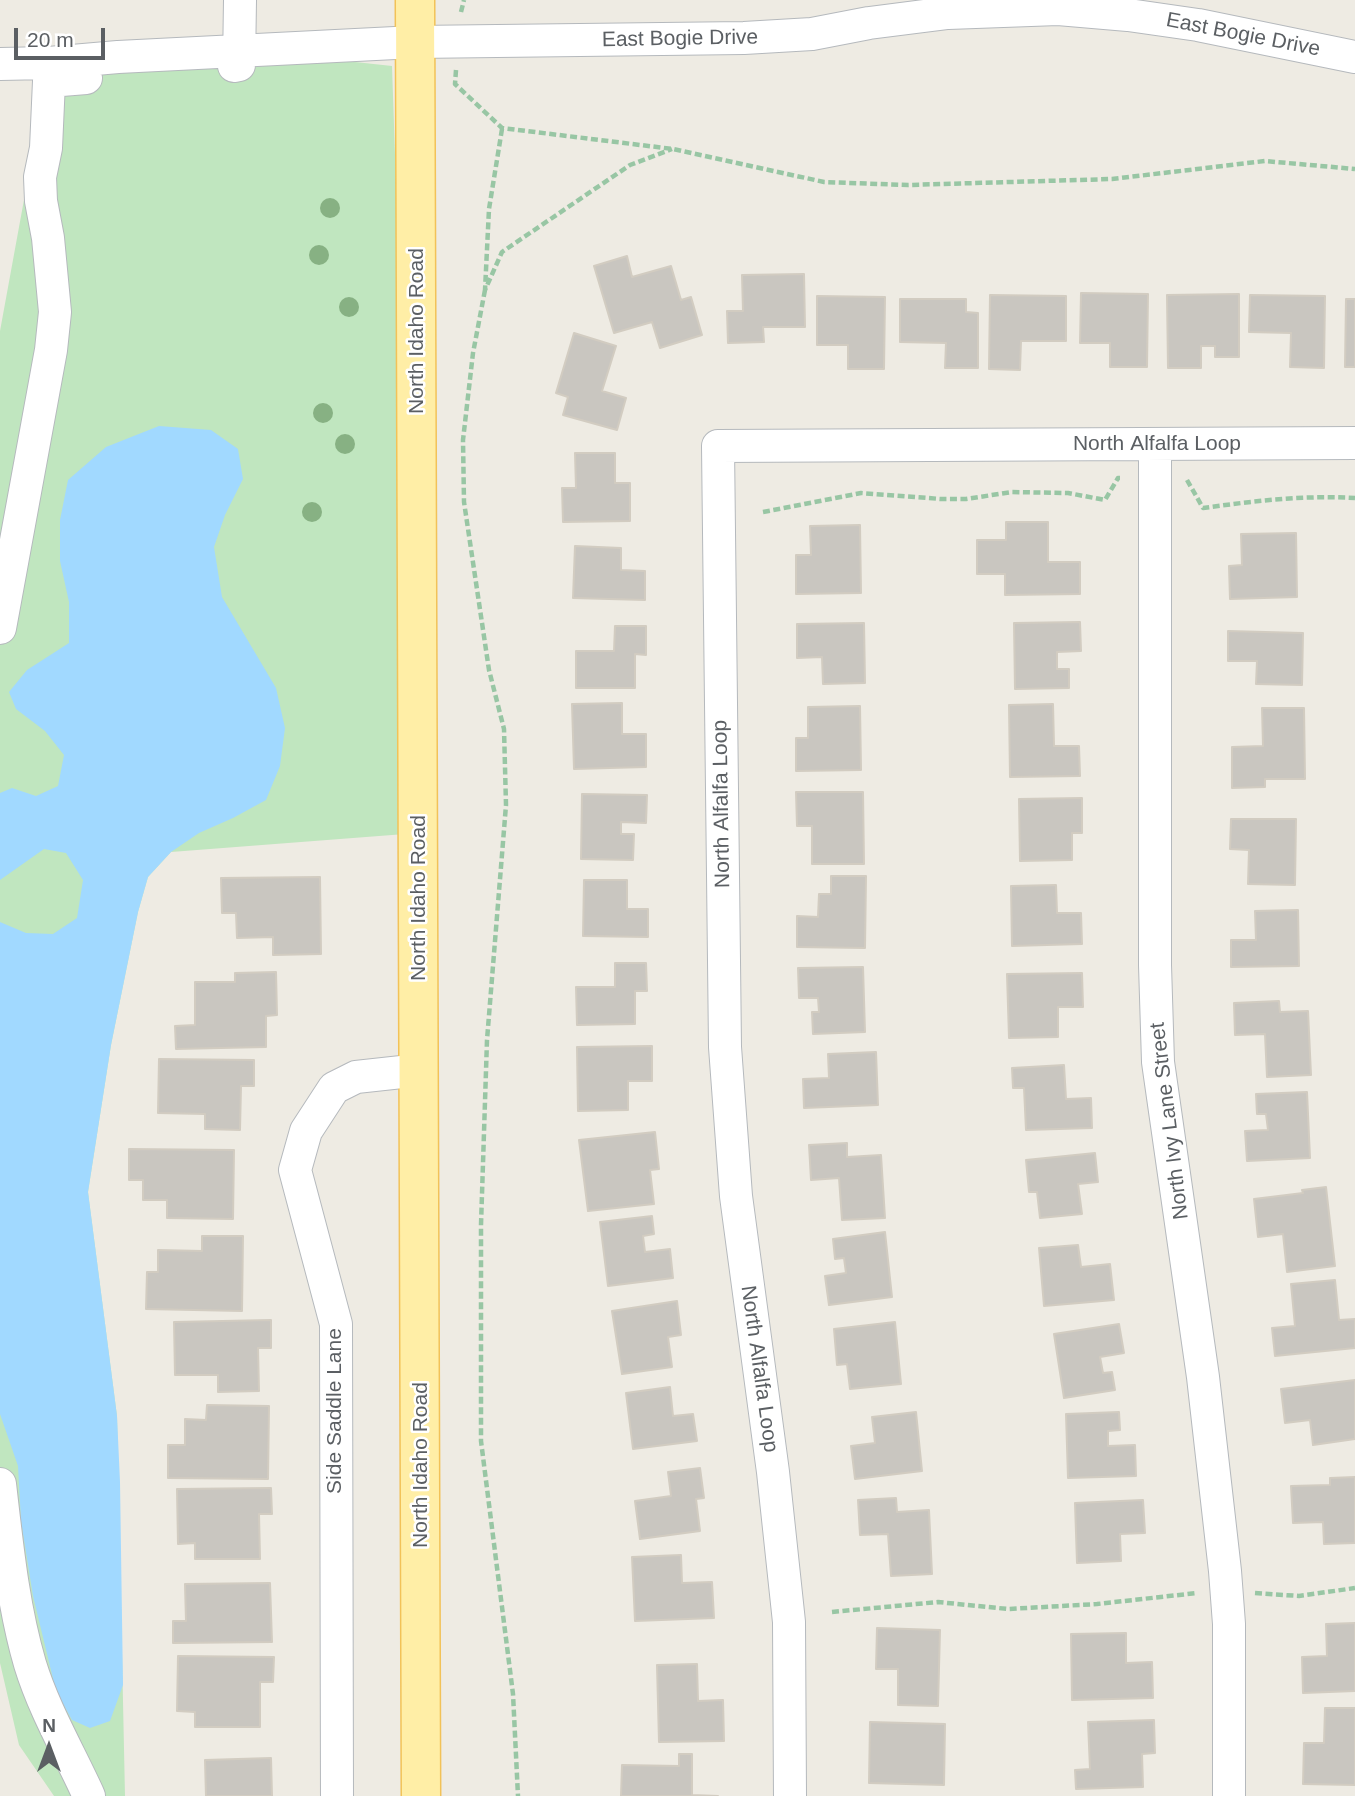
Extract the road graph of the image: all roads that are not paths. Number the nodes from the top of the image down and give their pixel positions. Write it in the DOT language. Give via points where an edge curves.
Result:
graph roads {
  1 [pos="240,0"];
  2 [pos="415,0"];
  3 [pos="415,42"];
  4 [pos="240,51"];
  5 [pos="1355,57"];
  6 [pos="0,64"];
  7 [pos="1355,443"];
  8 [pos="1155,444"];
  9 [pos="0,628"];
  10 [pos="420,1070"];
  11 [pos="0,1484"];
  12 [pos="89,1796"];
  13 [pos="337,1796"];
  14 [pos="421,1796"];
  15 [pos="790,1796"];
  16 [pos="1229,1796"];
  1 -- 4 [label="street"];
  2 -- 3 [label="main road, North Idaho Road"];
  3 -- 4 [label="street, East Bogie Drive"];
  3 -- 5 [label="street, East Bogie Drive" via="744,38 812,34 948,13 1058,9 1198,24"];
  3 -- 10 [label="main road, North Idaho Road"];
  4 -- 6 [label="street, East Bogie Drive"];
  4 -- 9 [label="street" via="239,65 130,69 49,81 40,177 55,312"];
  7 -- 8 [label="street, North Alfalfa Loop"];
  8 -- 15 [label="street, North Alfalfa Loop" via="718,446 725,1047 736,1196 788,1611"];
  8 -- 16 [label="street, North Ivy Lane Street" via="1158,1062 1203,1377 1225,1571"];
  10 -- 13 [label="street, Side Saddle Lane" via="356,1077 334,1088 306,1131 295,1170 336,1324"];
  10 -- 14 [label="main road, North Idaho Road"];
  11 -- 12 [label="street" via="15,1601 30,1665"];
}
